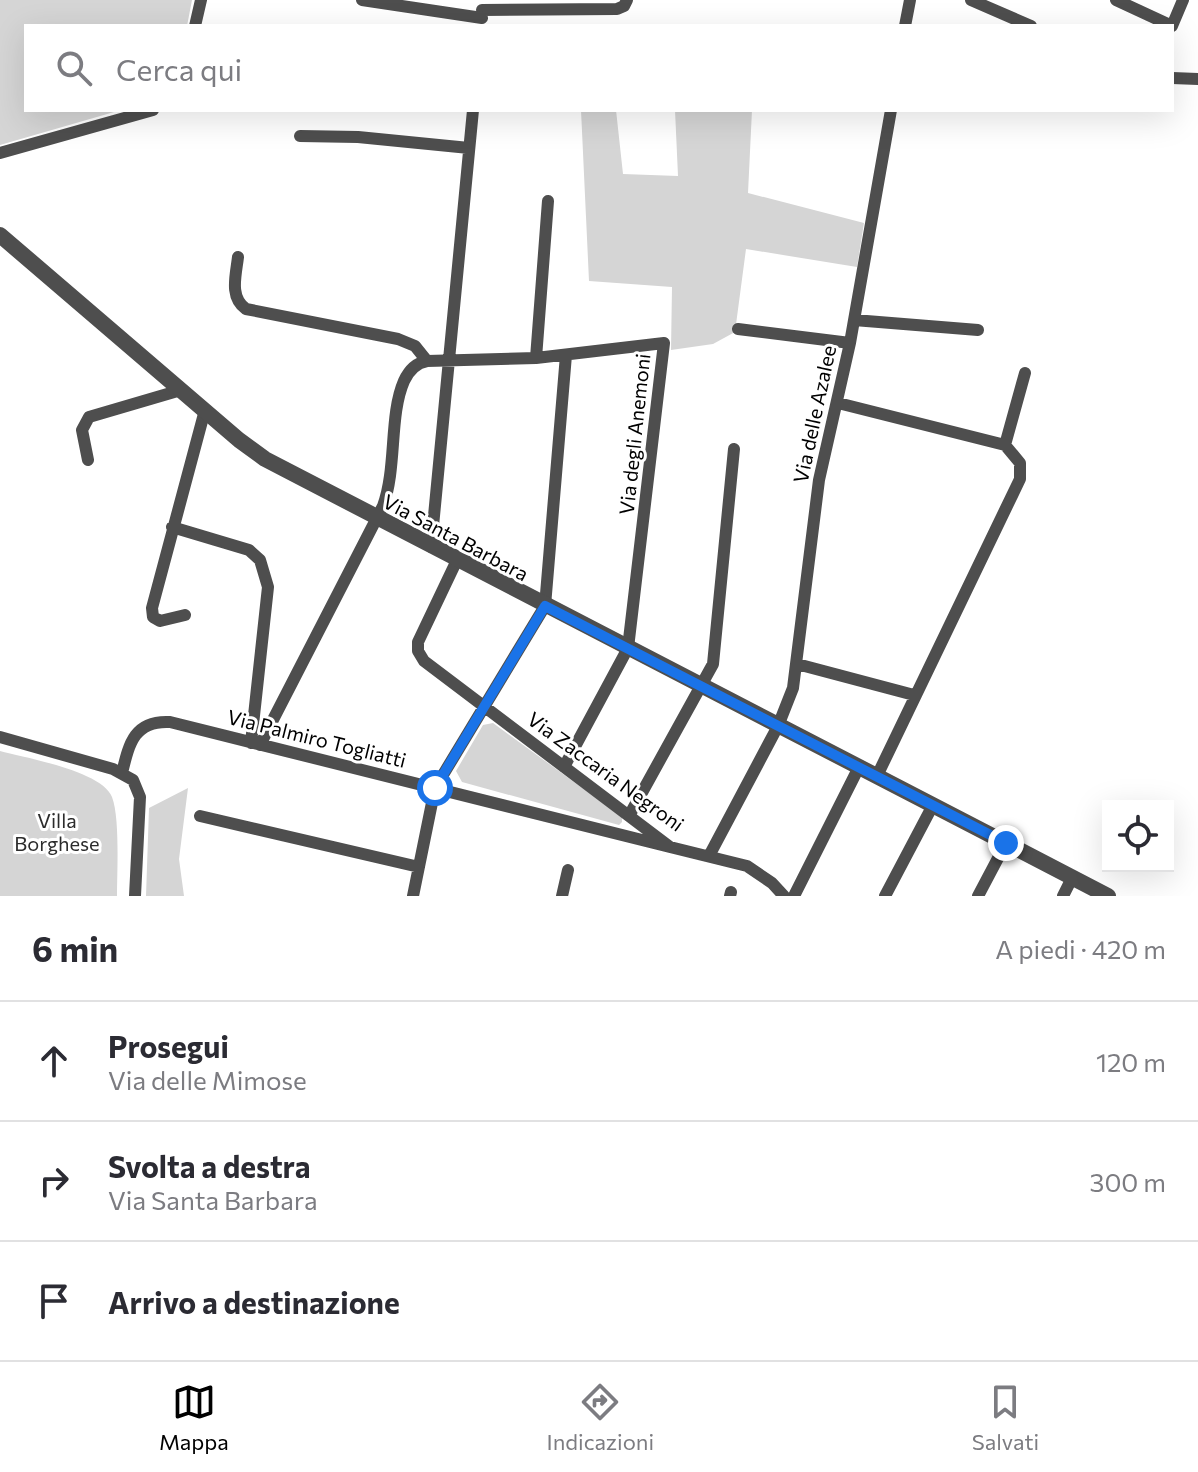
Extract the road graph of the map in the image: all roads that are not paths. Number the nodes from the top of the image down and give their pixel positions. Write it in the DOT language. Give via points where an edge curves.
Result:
graph roads {
  1 [pos="201,0"];
  2 [pos="362,0"];
  3 [pos="627,0"];
  4 [pos="910,0"];
  5 [pos="971,0"];
  6 [pos="1116,0"];
  7 [pos="1183,0"];
  8 [pos="482,14"];
  9 [pos="195,24"];
  10 [pos="905,24"];
  11 [pos="1026,24"];
  12 [pos="1168,24"];
  13 [pos="1173,24"];
  14 [pos="1174,78"];
  15 [pos="1198,79"];
  16 [pos="146,112"];
  17 [pos="473,112"];
  18 [pos="891,112"];
  19 [pos="300,136"];
  20 [pos="469,148"];
  21 [pos="0,153"];
  22 [pos="548,201"];
  23 [pos="0,235"];
  24 [pos="238,257"];
  25 [pos="854,320"];
  26 [pos="738,329"];
  27 [pos="978,330"];
  28 [pos="850,343"];
  29 [pos="566,355"];
  30 [pos="536,358"];
  31 [pos="449,360"];
  32 [pos="427,361"];
  33 [pos="1025,373"];
  34 [pos="181,390"];
  35 [pos="838,403"];
  36 [pos="205,410"];
  37 [pos="1005,445"];
  38 [pos="734,449"];
  39 [pos="88,460"];
  40 [pos="377,518"];
  41 [pos="172,527"];
  42 [pos="431,547"];
  43 [pos="457,560"];
  44 [pos="545,606"];
  45 [pos="185,615"];
  46 [pos="628,648"];
  47 [pos="797,664"];
  48 [pos="702,687"];
  49 [pos="914,695"];
  50 [pos="484,707"];
  51 [pos="778,726"];
  52 [pos="0,737"];
  53 [pos="256,744"];
  54 [pos="564,767"];
  55 [pos="859,767"];
  56 [pos="122,773"];
  57 [pos="877,776"];
  58 [pos="435,788"];
  59 [pos="933,805"];
  60 [pos="200,816"];
  61 [pos="629,816"];
  62 [pos="1006,843"];
  63 [pos="670,847"];
  64 [pos="709,856"];
  65 [pos="419,867"];
  66 [pos="568,870"];
  67 [pos="1072,878"];
  68 [pos="135,896"];
  69 [pos="413,896"];
  70 [pos="562,896"];
  71 [pos="784,896"];
  72 [pos="794,896"];
  73 [pos="885,896"];
  74 [pos="978,896"];
  75 [pos="1063,896"];
  76 [pos="1108,896"];
  1 -- 9 [label="street"];
  2 -- 8 [label="street"];
  3 -- 8 [label="street" via="617,9"];
  4 -- 10 [label="street"];
  5 -- 11 [label="street"];
  6 -- 12 [label="street"];
  7 -- 13 [label="street"];
  14 -- 15 [label="street"];
  16 -- 21 [label="street"];
  17 -- 20 [label="street"];
  18 -- 25 [label="street, Via delle Azalee"];
  19 -- 20 [label="street"];
  20 -- 31 [label="street"];
  22 -- 30 [label="street"];
  23 -- 34 [label="street, Via Santa Barbara"];
  24 -- 32 [label="street" via="236,297 246,309 398,339 415,346"];
  25 -- 27 [label="street"];
  25 -- 28 [label="street, Via delle Azalee"];
  26 -- 28 [label="street"];
  28 -- 35 [label="street, Via delle Azalee"];
  29 -- 30 [label="street, Via degli Anemoni"];
  29 -- 44 [label="street"];
  29 -- 46 [label="street, Via degli Anemoni" via="664,343"];
  30 -- 31 [label="street, Via degli Anemoni"];
  31 -- 32 [label="street, Via degli Anemoni"];
  31 -- 42 [label="street"];
  32 -- 40 [label="street" via="412,369 402,386 389,487"];
  33 -- 37 [label="street"];
  34 -- 36 [label="street, Via Santa Barbara"];
  34 -- 39 [label="street" via="89,417 82,430"];
  35 -- 37 [label="street"];
  35 -- 47 [label="street, Via delle Azalee" via="810,532"];
  36 -- 40 [label="street, Via Santa Barbara" via="265,459"];
  36 -- 41 [label="street"];
  37 -- 49 [label="street" via="1020,463 1021,475"];
  38 -- 48 [label="street" via="715,651"];
  40 -- 42 [label="street, Via Santa Barbara"];
  40 -- 53 [label="street"];
  41 -- 45 [label="street" via="152,612 160,621"];
  41 -- 53 [label="street" via="252,551 259,558 268,591"];
  42 -- 43 [label="street, Via Santa Barbara"];
  43 -- 44 [label="street, Via Santa Barbara"];
  43 -- 50 [label="street, Via Zaccaria Negroni" via="420,636 418,651 427,664"];
  44 -- 46 [label="street, Via Santa Barbara"];
  44 -- 50 [label="street"];
  46 -- 48 [label="street, Via Santa Barbara"];
  46 -- 54 [label="street"];
  47 -- 49 [label="street"];
  47 -- 51 [label="street, Via delle Azalee"];
  48 -- 51 [label="street, Via Santa Barbara"];
  48 -- 61 [label="street"];
  49 -- 57 [label="street"];
  50 -- 54 [label="street, Via Zaccaria Negroni"];
  50 -- 58 [label="street"];
  51 -- 55 [label="street, Via Santa Barbara"];
  51 -- 64 [label="street, Via delle Azalee"];
  52 -- 56 [label="street"];
  53 -- 56 [label="street, Via Palmiro Togliatti" via="156,722 133,737"];
  53 -- 58 [label="street, Via Palmiro Togliatti"];
  54 -- 61 [label="street, Via Zaccaria Negroni"];
  55 -- 57 [label="street, Via Santa Barbara"];
  55 -- 72 [label="street"];
  56 -- 68 [label="street" via="140,792"];
  57 -- 59 [label="street, Via Santa Barbara"];
  58 -- 63 [label="street, Via Palmiro Togliatti"];
  58 -- 65 [label="street"];
  59 -- 62 [label="street, Via Santa Barbara"];
  59 -- 73 [label="street"];
  60 -- 65 [label="street"];
  61 -- 63 [label="street, Via Zaccaria Negroni"];
  62 -- 67 [label="street, Via Santa Barbara"];
  62 -- 74 [label="street"];
  63 -- 64 [label="street, Via Zaccaria Negroni"];
  64 -- 71 [label="street, Via Zaccaria Negroni" via="753,869"];
  65 -- 69 [label="street"];
  66 -- 70 [label="street"];
  67 -- 75 [label="street"];
  67 -- 76 [label="street, Via Santa Barbara"];
}
